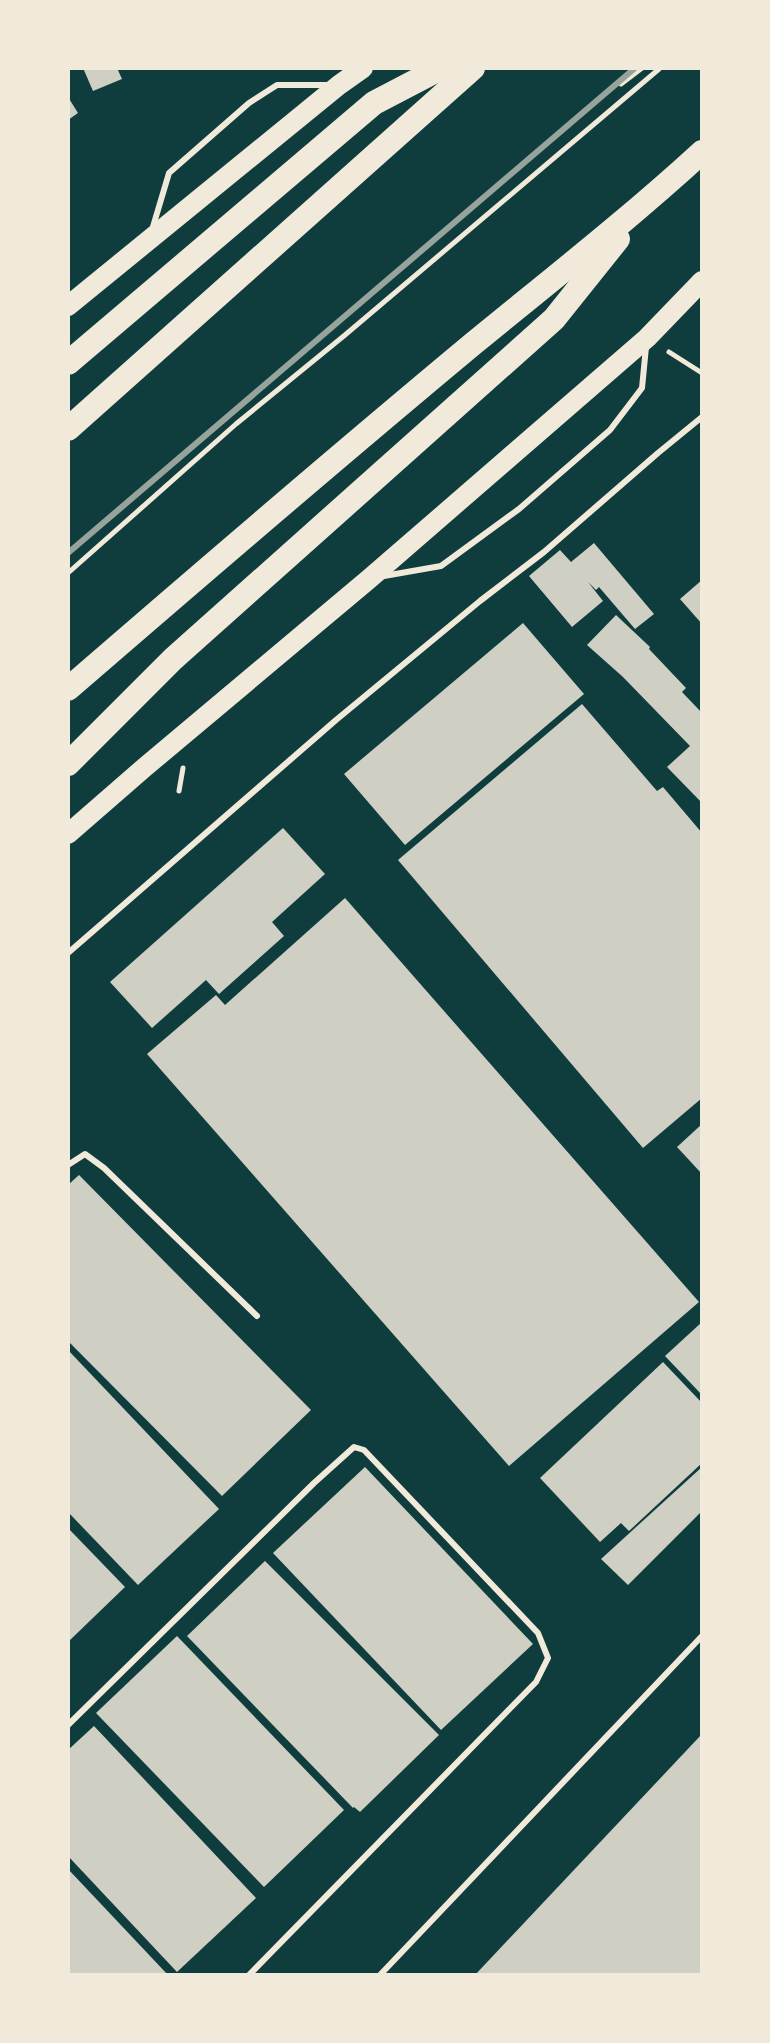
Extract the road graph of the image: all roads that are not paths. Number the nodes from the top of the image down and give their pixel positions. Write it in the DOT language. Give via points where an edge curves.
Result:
graph roads {
  1 [pos="363,68"];
  2 [pos="441,68"];
  3 [pos="473,68"];
  4 [pos="339,85"];
  5 [pos="702,152"];
  6 [pos="649,201"];
  7 [pos="149,238"];
  8 [pos="702,281"];
  9 [pos="68,306"];
  10 [pos="647,338"];
  11 [pos="68,363"];
  12 [pos="702,417"];
  13 [pos="68,429"];
  14 [pos="369,579"];
  15 [pos="68,689"];
  16 [pos="68,764"];
  17 [pos="68,834"];
  18 [pos="68,953"];
  19 [pos="68,1165"];
  20 [pos="257,1316"];
  21 [pos="702,1636"];
  22 [pos="68,1725"];
  23 [pos="249,1975"];
  24 [pos="380,1975"];
  1 -- 4 [label="main road"];
  2 -- 11 [label="highway" via="374,103"];
  3 -- 13 [label="highway"];
  4 -- 7 [label="main road"];
  4 -- 7 [label="lane" via="277,85 249,103 169,173"];
  5 -- 6 [label="highway"];
  6 -- 15 [label="highway"];
  6 -- 16 [label="highway" via="554,319 173,659"];
  7 -- 9 [label="main road"];
  8 -- 10 [label="main road"];
  10 -- 14 [label="main road"];
  10 -- 14 [label="lane" via="642,388 610,430 519,509 441,566"];
  12 -- 18 [label="lane" via="336,720"];
  14 -- 17 [label="main road"];
  19 -- 20 [label="lane" via="85,1154 104,1168"];
  21 -- 24 [label="lane"];
  22 -- 23 [label="lane" via="354,1447 364,1450 538,1633 548,1658 536,1682"];
}
